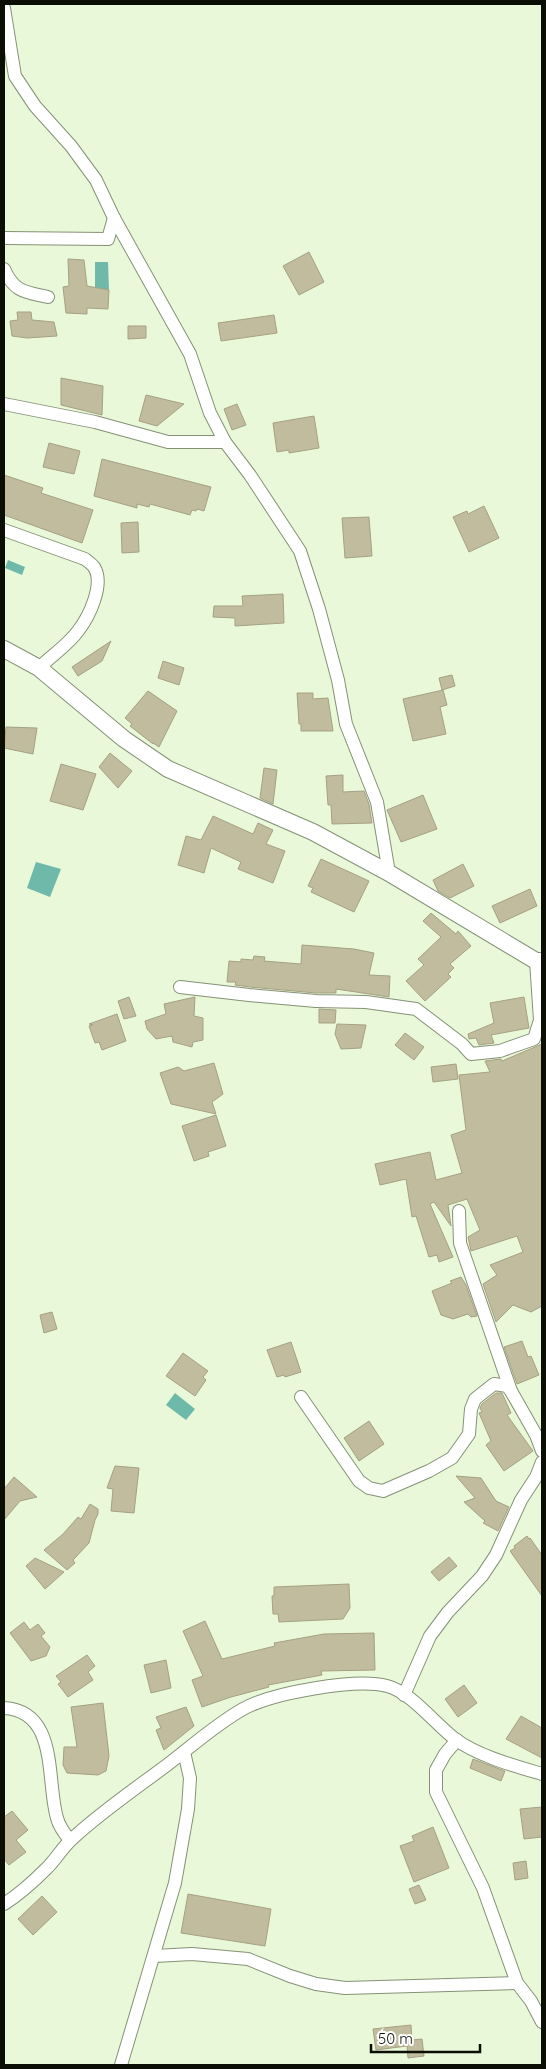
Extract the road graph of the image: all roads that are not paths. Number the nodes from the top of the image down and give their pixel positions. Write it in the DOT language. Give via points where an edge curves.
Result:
graph roads {
  1 [pos="4,8"];
  2 [pos="114,218"];
  3 [pos="4,238"];
  4 [pos="4,269"];
  5 [pos="48,297"];
  6 [pos="4,404"];
  7 [pos="225,442"];
  8 [pos="4,530"];
  9 [pos="4,649"];
  10 [pos="39,668"];
  11 [pos="389,873"];
  12 [pos="539,961"];
  13 [pos="180,987"];
  14 [pos="541,1007"];
  15 [pos="459,1211"];
  16 [pos="512,1391"];
  17 [pos="301,1397"];
  18 [pos="542,1451"];
  19 [pos="542,1462"];
  20 [pos="404,1695"];
  21 [pos="4,1708"];
  22 [pos="456,1740"];
  23 [pos="184,1752"];
  24 [pos="542,1774"];
  25 [pos="70,1840"];
  26 [pos="4,1904"];
  27 [pos="154,1956"];
  28 [pos="517,1983"];
  29 [pos="542,2022"];
  30 [pos="121,2065"];
  1 -- 2 [label="street" via="15,76 35,106 96,180"];
  2 -- 3 [label="street" via="108,239"];
  2 -- 7 [label="street" via="190,354 210,414"];
  4 -- 5 [label="street" via="20,291"];
  6 -- 7 [label="street" via="95,422 168,442"];
  7 -- 11 [label="street" via="282,522 303,560 326,636 346,724 377,802"];
  8 -- 10 [label="street" via="85,559 97,576 93,606 78,631"];
  9 -- 10 [label="street"];
  10 -- 11 [label="street" via="124,739 168,769 313,832"];
  11 -- 12 [label="street"];
  12 -- 14 [label="street"];
  13 -- 14 [label="street" via="416,1008 471,1054 500,1051 534,1039"];
  15 -- 16 [label="street" via="460,1243"];
  16 -- 17 [label="street" via="507,1386 494,1384 483,1391 474,1399 468,1434 452,1458 383,1491 369,1488 360,1481"];
  16 -- 18 [label="street"];
  19 -- 20 [label="street" via="496,1555 430,1636"];
  20 -- 22 [label="street"];
  20 -- 23 [label="street" via="388,1686 363,1683 285,1695 245,1708"];
  21 -- 25 [label="street" via="26,1712 42,1734 49,1753 57,1818"];
  22 -- 24 [label="street" via="502,1762"];
  22 -- 28 [label="street" via="436,1770 436,1792 483,1888"];
  23 -- 25 [label="street"];
  23 -- 27 [label="street" via="190,1778 188,1809 175,1883"];
  25 -- 26 [label="street" via="47,1868"];
  27 -- 28 [label="street" via="192,1954 248,1958 290,1976 345,1988"];
  27 -- 30 [label="street"];
  28 -- 29 [label="street"];
}
